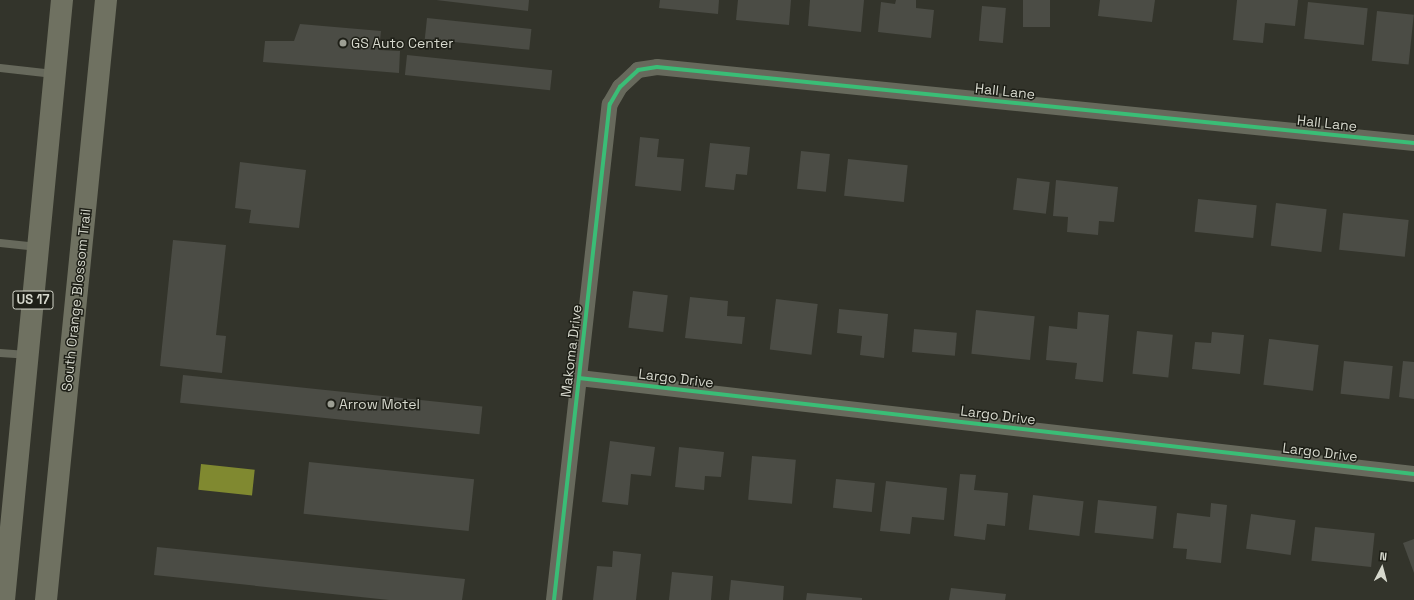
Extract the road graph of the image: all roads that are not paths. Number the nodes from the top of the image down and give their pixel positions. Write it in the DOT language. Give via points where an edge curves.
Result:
graph roads {
  1 [pos="62,0"];
  2 [pos="106,0"];
  3 [pos="0,68"];
  4 [pos="55,74"];
  5 [pos="610,104"];
  6 [pos="1414,143"];
  7 [pos="0,243"];
  8 [pos="39,247"];
  9 [pos="0,353"];
  10 [pos="28,355"];
  11 [pos="579,378"];
  12 [pos="1414,474"];
  13 [pos="5,533"];
  14 [pos="4,600"];
  15 [pos="46,600"];
  16 [pos="554,600"];
  1 -- 4 [label="main road, US 17"];
  2 -- 15 [label="main road, South Orange Blossom Trail / US 17"];
  3 -- 4 [label="lane"];
  4 -- 8 [label="main road, US 17"];
  5 -- 6 [label="street, Hall Lane" via="620,87 638,70 657,67"];
  5 -- 11 [label="street, Makoma Drive"];
  7 -- 8 [label="lane"];
  8 -- 10 [label="main road, US 17"];
  9 -- 10 [label="lane"];
  10 -- 13 [label="main road, US 17"];
  11 -- 12 [label="street, Largo Drive"];
  11 -- 16 [label="street, Makoma Drive"];
  13 -- 14 [label="main road, US 17"];
}
